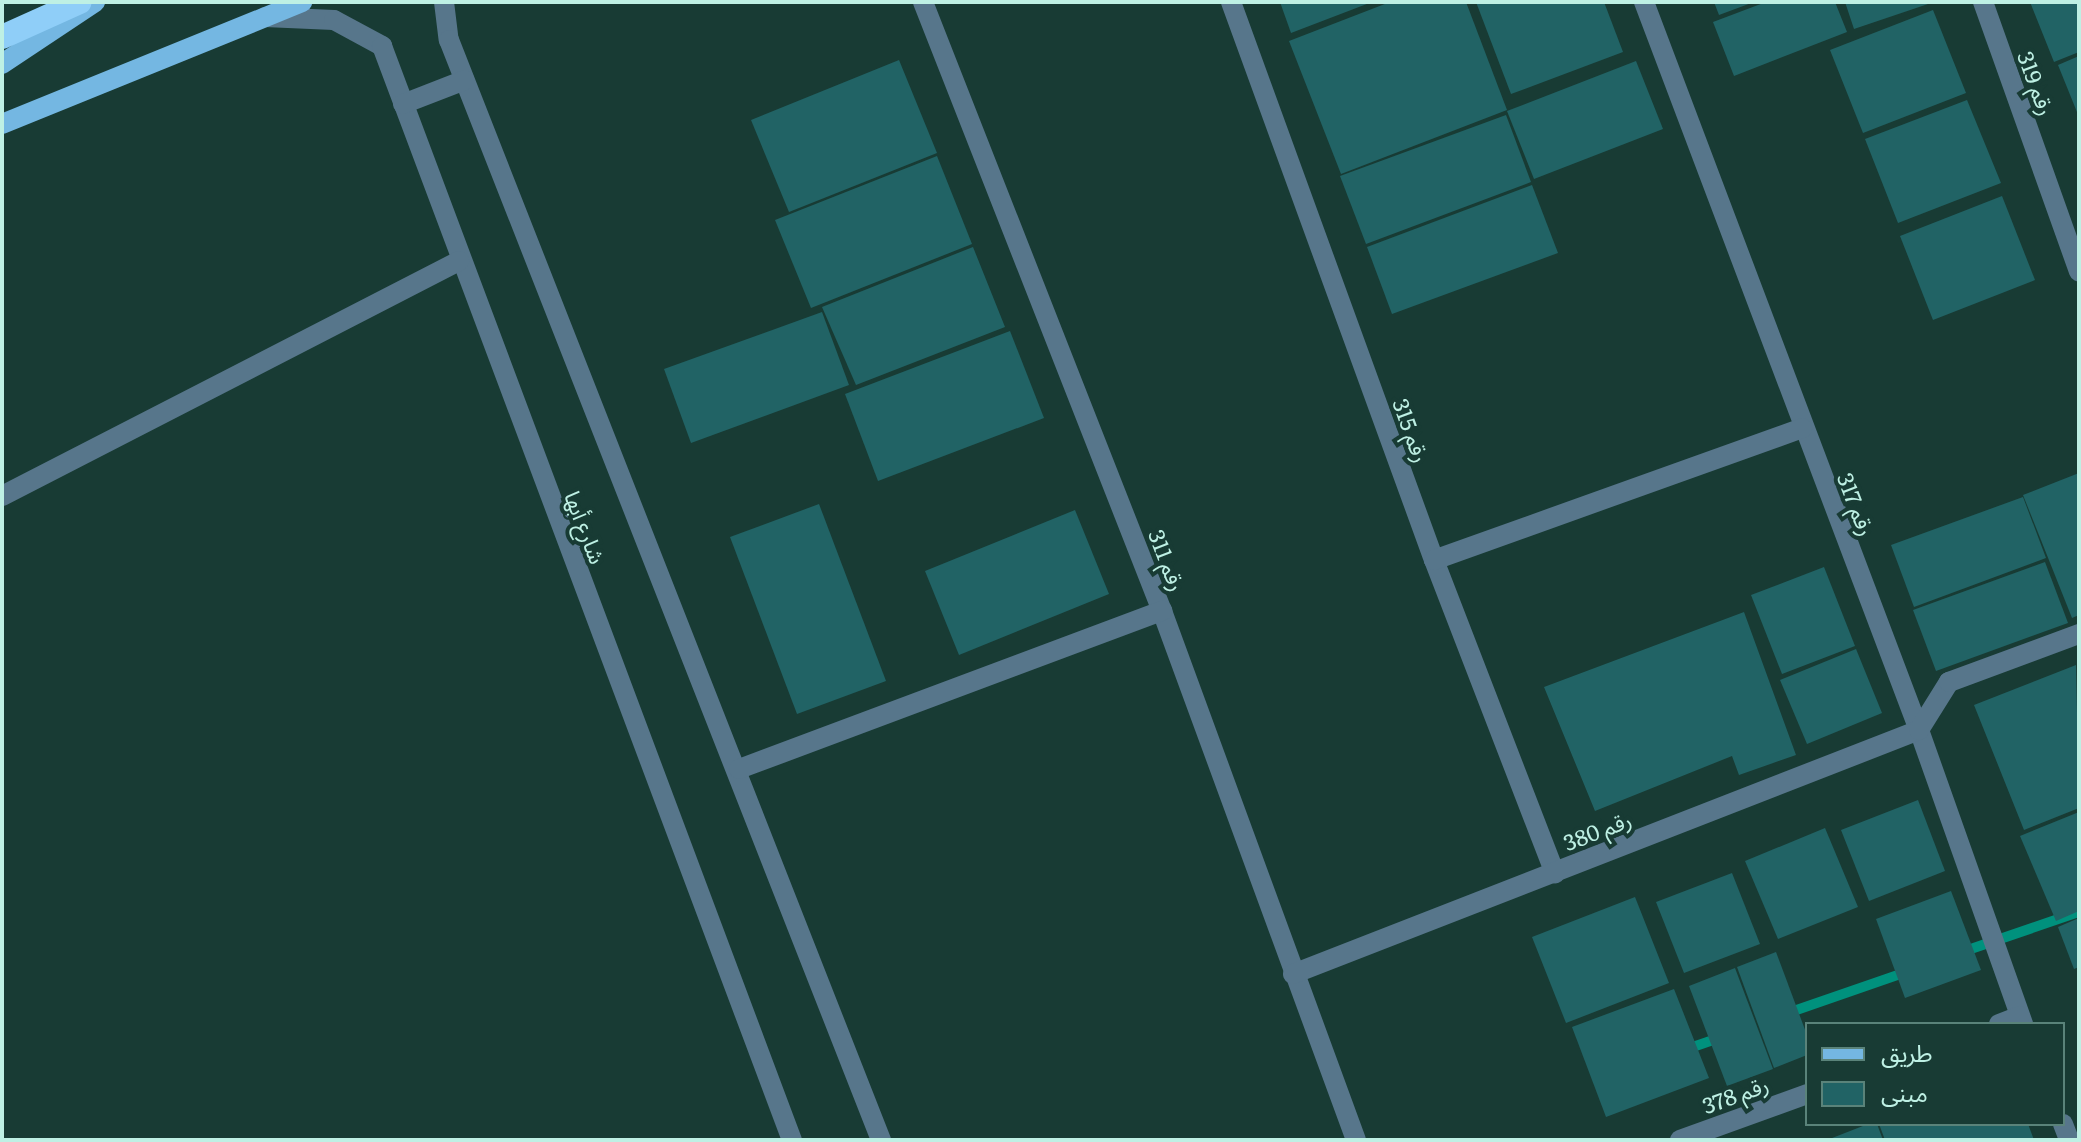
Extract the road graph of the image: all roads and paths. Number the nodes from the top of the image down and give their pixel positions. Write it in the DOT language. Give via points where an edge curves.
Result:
graph roads {
  1 [pos="80,2"];
  2 [pos="95,2"];
  3 [pos="302,2"];
  4 [pos="444,2"];
  5 [pos="923,2"];
  6 [pos="1231,2"];
  7 [pos="1644,2"];
  8 [pos="1983,2"];
  9 [pos="265,17"];
  10 [pos="2,37"];
  11 [pos="2,64"];
  12 [pos="465,80"];
  13 [pos="403,104"];
  14 [pos="2,124"];
  15 [pos="459,261"];
  16 [pos="2079,271"];
  17 [pos="1802,428"];
  18 [pos="2,496"];
  19 [pos="1434,560"];
  20 [pos="1162,611"];
  21 [pos="2079,634"];
  22 [pos="1919,730"];
  23 [pos="739,769"];
  24 [pos="1555,873"];
  25 [pos="1293,974"];
  26 [pos="2022,1020"];
  27 [pos="1805,1095"];
  28 [pos="792,1140"];
  29 [pos="881,1140"];
  30 [pos="1356,1140"];
  31 [pos="1680,1140"];
  1 -- 10 [label="highway"];
  2 -- 11 [label="main road"];
  3 -- 9 [label="main road"];
  4 -- 12 [label="street" via="449,40"];
  5 -- 20 [label="street, رقم 311"];
  6 -- 19 [label="street, رقم 315"];
  7 -- 17 [label="street, رقم 317"];
  8 -- 16 [label="street, رقم 319"];
  9 -- 13 [label="street, شارع أبها" via="334,20 360,30 382,46"];
  9 -- 14 [label="main road"];
  12 -- 13 [label="street"];
  12 -- 23 [label="street"];
  13 -- 15 [label="street, شارع أبها"];
  15 -- 18 [label="street"];
  15 -- 28 [label="street, شارع أبها"];
  17 -- 19 [label="street"];
  17 -- 22 [label="street, رقم 317"];
  19 -- 24 [label="street, رقم 315"];
  20 -- 23 [label="street"];
  20 -- 25 [label="street, رقم 311"];
  21 -- 22 [label="street" via="1949,682"];
  22 -- 24 [label="street, رقم 380"];
  22 -- 26 [label="street, رقم 317"];
  23 -- 29 [label="street"];
  24 -- 25 [label="street, رقم 380"];
  25 -- 30 [label="street, رقم 311"];
  27 -- 31 [label="street, رقم 378"];
}
